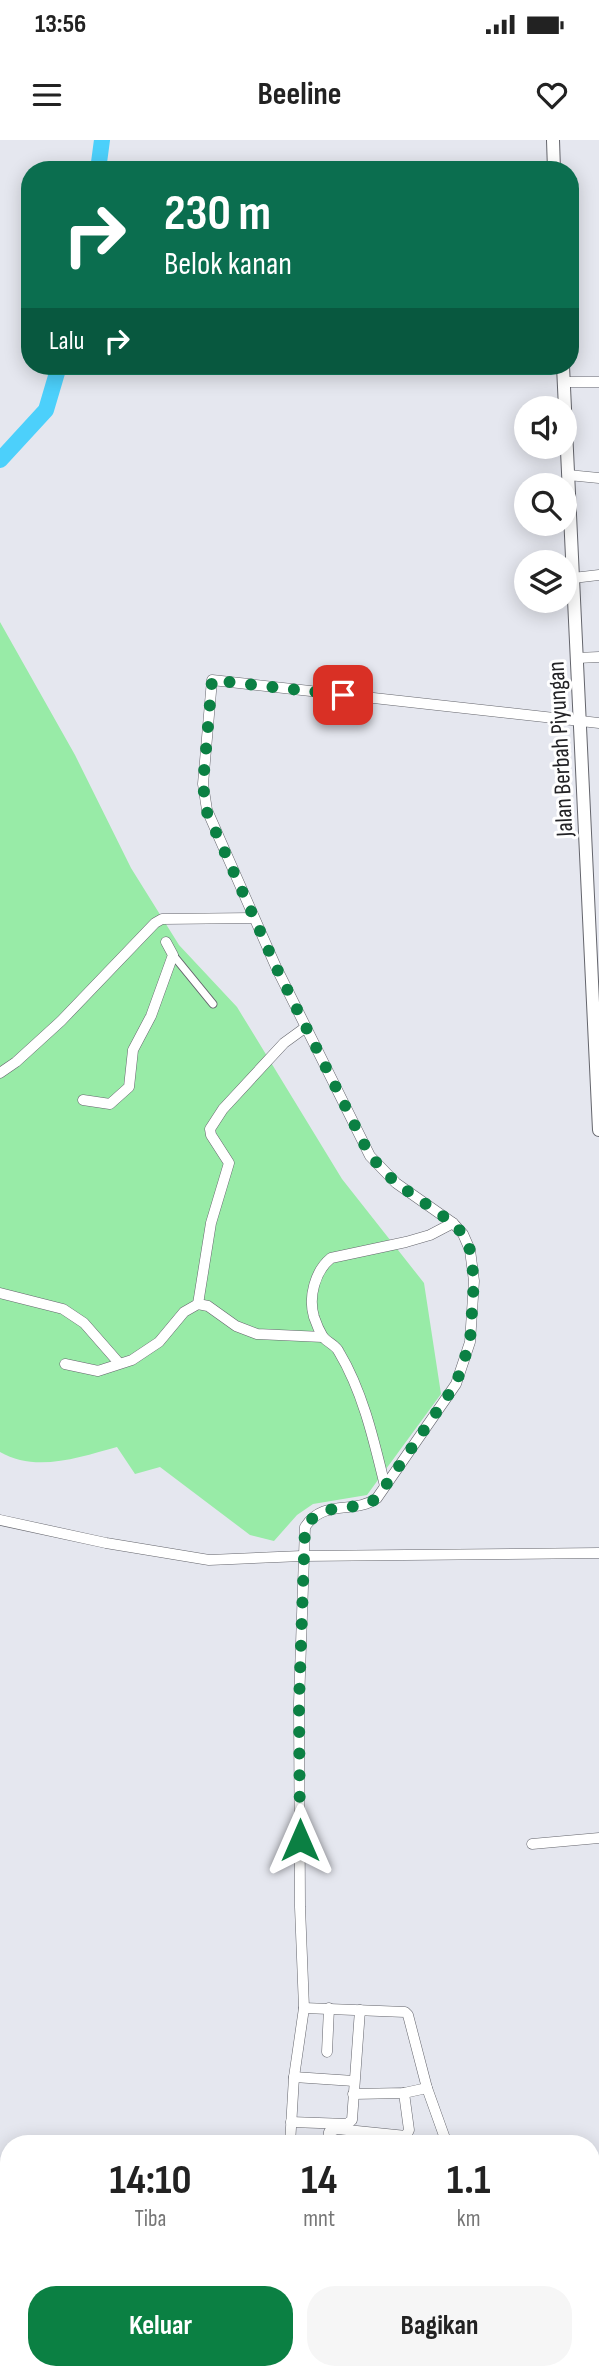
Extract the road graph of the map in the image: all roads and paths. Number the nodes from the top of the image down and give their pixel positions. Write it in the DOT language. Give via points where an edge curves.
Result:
graph roads {
  1 [pos="553,140"];
  2 [pos="554,161"];
  3 [pos="564,375"];
  4 [pos="564,382"];
  5 [pos="599,382"];
  6 [pos="569,473"];
  7 [pos="577,476"];
  8 [pos="599,478"];
  9 [pos="599,575"];
  10 [pos="577,578"];
  11 [pos="575,613"];
  12 [pos="599,657"];
  13 [pos="577,658"];
  14 [pos="580,723"];
  15 [pos="599,723"];
  16 [pos="253,918"];
  17 [pos="166,942"];
  18 [pos="173,955"];
  19 [pos="213,1004"];
  20 [pos="304,1024"];
  21 [pos="258,1061"];
  22 [pos="0,1073"];
  23 [pos="83,1100"];
  24 [pos="599,1130"];
  25 [pos="453,1223"];
  26 [pos="0,1293"];
  27 [pos="198,1304"];
  28 [pos="323,1336"];
  29 [pos="119,1363"];
  30 [pos="65,1364"];
  31 [pos="385,1486"];
  32 [pos="0,1520"];
  33 [pos="599,1553"];
  34 [pos="303,1556"];
  35 [pos="599,1838"];
  36 [pos="532,1844"];
  37 [pos="304,2008"];
  38 [pos="329,2008"];
  39 [pos="360,2010"];
  40 [pos="327,2052"];
  41 [pos="294,2077"];
  42 [pos="354,2081"];
  43 [pos="427,2088"];
  44 [pos="404,2093"];
  45 [pos="353,2094"];
  46 [pos="291,2122"];
  47 [pos="290,2135"];
  48 [pos="328,2135"];
  49 [pos="396,2135"];
  50 [pos="406,2135"];
  51 [pos="444,2135"];
  1 -- 2 [label="street"];
  3 -- 4 [label="street, Jalan Berbah Piyungan"];
  4 -- 5 [label="street"];
  4 -- 6 [label="street, Jalan Berbah Piyungan"];
  7 -- 8 [label="street"];
  9 -- 10 [label="street"];
  11 -- 13 [label="street, Jalan Berbah Piyungan"];
  12 -- 13 [label="street"];
  13 -- 14 [label="street, Jalan Berbah Piyungan"];
  14 -- 15 [label="street"];
  14 -- 16 [label="street" via="212,680 204,799"];
  14 -- 24 [label="street, Jalan Berbah Piyungan"];
  16 -- 20 [label="street"];
  16 -- 22 [label="street" via="162,919 155,923 61,1021"];
  17 -- 18 [label="street"];
  18 -- 19 [label="street"];
  18 -- 23 [label="street" via="133,1050 129,1087 110,1104"];
  20 -- 21 [label="street"];
  20 -- 25 [label="street" via="370,1156 396,1183"];
  20 -- 27 [label="street" via="223,1109 210,1129 229,1163 211,1223"];
  25 -- 28 [label="street" via="406,1242 331,1258 315,1281 314,1316"];
  25 -- 31 [label="street" via="470,1250 474,1280 470,1342 456,1384"];
  26 -- 29 [label="street" via="63,1309 84,1322"];
  27 -- 28 [label="street" via="257,1334"];
  27 -- 29 [label="street" via="184,1312 152,1348"];
  28 -- 31 [label="street" via="338,1349 355,1386"];
  29 -- 30 [label="street" via="97,1371"];
  31 -- 34 [label="street" via="368,1505 318,1513 305,1527"];
  32 -- 34 [label="street" via="209,1560"];
  33 -- 34 [label="street"];
  34 -- 37 [label="street" via="299,1703"];
  35 -- 36 [label="street"];
  37 -- 38 [label="street"];
  37 -- 41 [label="street"];
  38 -- 39 [label="street"];
  38 -- 40 [label="street"];
  39 -- 42 [label="street"];
  39 -- 43 [label="street" via="405,2012"];
  41 -- 42 [label="street"];
  41 -- 46 [label="street"];
  42 -- 45 [label="street"];
  43 -- 44 [label="street"];
  43 -- 51 [label="street"];
  44 -- 45 [label="street"];
  44 -- 50 [label="street"];
  45 -- 46 [label="street" via="353,2117 347,2124"];
  46 -- 47 [label="street"];
  48 -- 49 [label="street" via="337,2129"];
}
